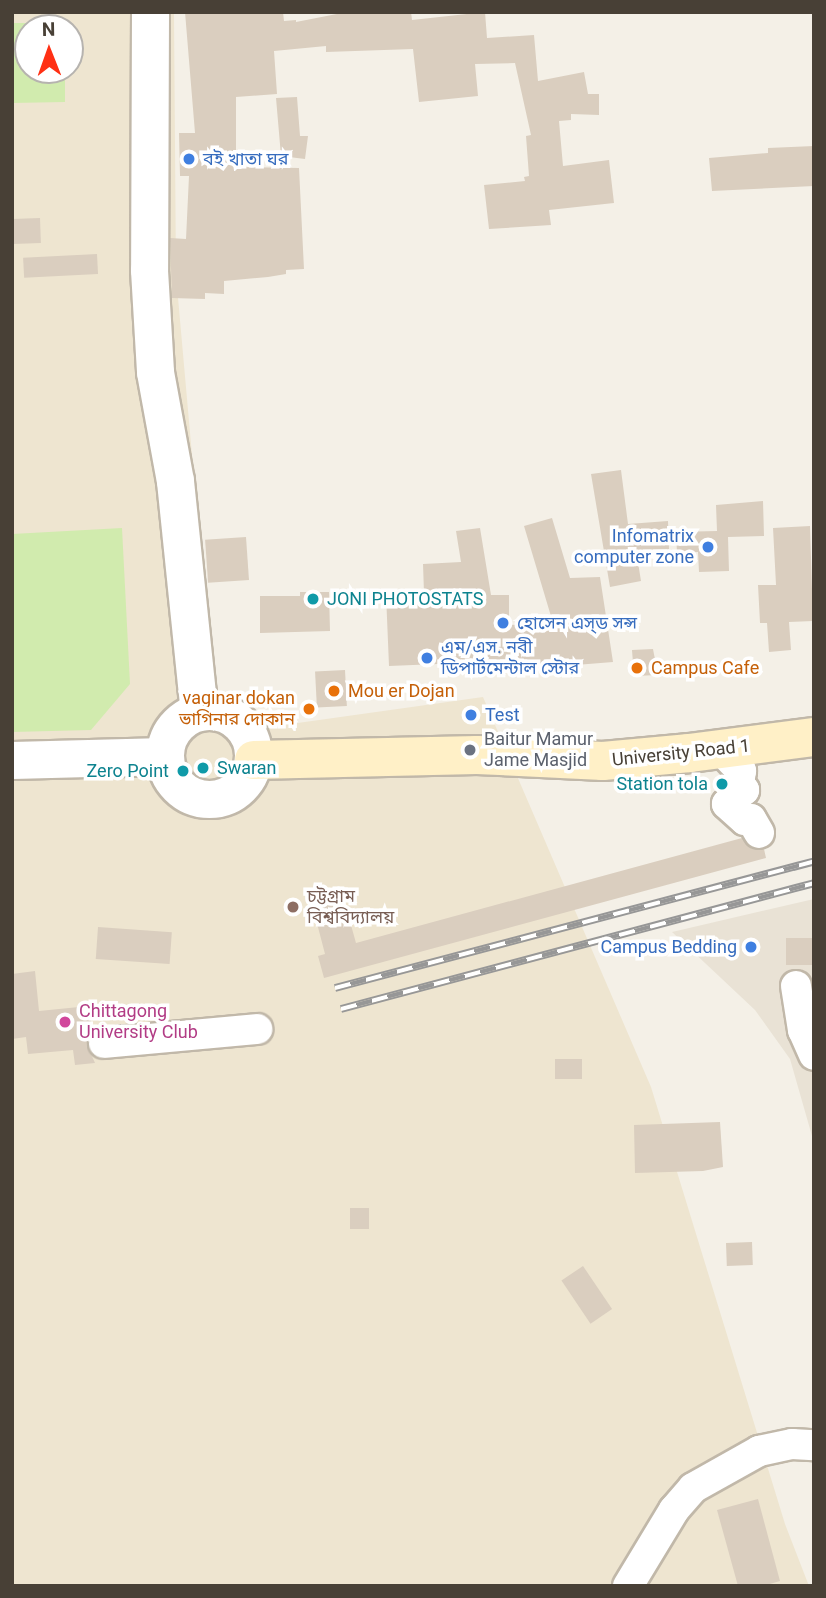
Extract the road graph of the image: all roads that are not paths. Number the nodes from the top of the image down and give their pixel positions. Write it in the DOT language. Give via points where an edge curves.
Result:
graph roads {
  1 [pos="150,12"];
  2 [pos="199,712"];
  3 [pos="814,737"];
  4 [pos="721,750"];
  5 [pos="164,756"];
  6 [pos="111,759"];
  7 [pos="12,760"];
  8 [pos="254,760"];
  9 [pos="759,833"];
  10 [pos="796,986"];
  11 [pos="257,1029"];
  12 [pos="104,1043"];
  13 [pos="814,1055"];
  14 [pos="814,1445"];
  15 [pos="628,1586"];
  1 -- 2 [label="street" via="149,270 155,372 175,481"];
  2 -- 5 [label="street" via="170,733"];
  2 -- 8 [label="street" via="227,714 239,722 253,746"];
  3 -- 4 [label="main road, University Road 1"];
  4 -- 8 [label="main road, University Road 1" via="603,761 477,755"];
  4 -- 9 [label="street" via="741,771 739,784 744,790 727,804 745,820 751,819"];
  5 -- 7 [label="street"];
  5 -- 8 [label="street" via="174,783 184,792 211,800 237,790"];
  6 -- 7 [label="street"];
  10 -- 13 [label="street" via="803,1030"];
  11 -- 12 [label="street"];
  14 -- 15 [label="street" via="759,1451 693,1488 674,1510"];
}
